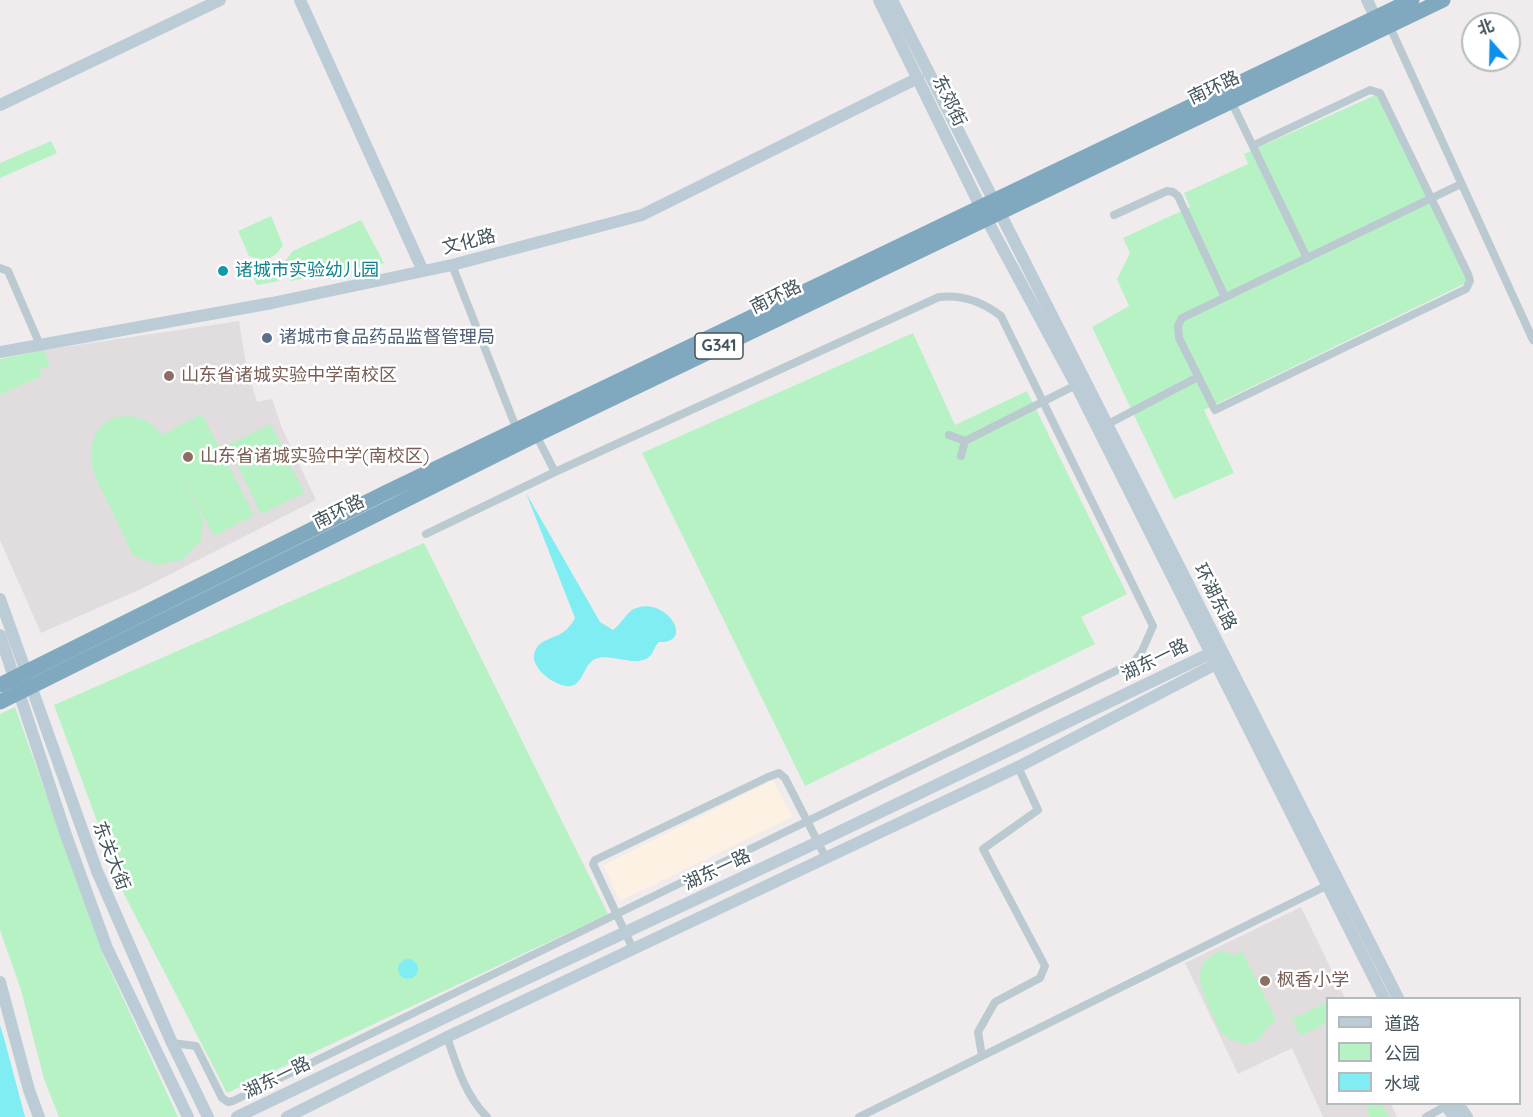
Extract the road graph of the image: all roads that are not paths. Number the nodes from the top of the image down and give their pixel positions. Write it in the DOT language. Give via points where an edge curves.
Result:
graph roads {
  1 [pos="220,0"];
  2 [pos="301,0"];
  3 [pos="879,0"];
  4 [pos="892,0"];
  5 [pos="1367,0"];
  6 [pos="1412,0"];
  7 [pos="1443,0"];
  8 [pos="1386,18"];
  9 [pos="918,78"];
  10 [pos="1232,101"];
  11 [pos="0,105"];
  12 [pos="1254,145"];
  13 [pos="1461,184"];
  14 [pos="1431,199"];
  15 [pos="990,209"];
  16 [pos="1114,215"];
  17 [pos="1306,258"];
  18 [pos="452,265"];
  19 [pos="0,268"];
  20 [pos="423,271"];
  21 [pos="1225,297"];
  22 [pos="1533,340"];
  23 [pos="40,345"];
  24 [pos="0,352"];
  25 [pos="1198,377"];
  26 [pos="1076,385"];
  27 [pos="1043,400"];
  28 [pos="1108,424"];
  29 [pos="517,430"];
  30 [pos="536,435"];
  31 [pos="949,435"];
  32 [pos="965,441"];
  33 [pos="961,456"];
  34 [pos="555,472"];
  35 [pos="426,534"];
  36 [pos="0,599"];
  37 [pos="0,635"];
  38 [pos="1213,658"];
  39 [pos="23,683"];
  40 [pos="0,686"];
  41 [pos="0,702"];
  42 [pos="1018,767"];
  43 [pos="808,822"];
  44 [pos="818,842"];
  45 [pos="826,858"];
  46 [pos="1326,886"];
  47 [pos="617,914"];
  48 [pos="625,932"];
  49 [pos="633,949"];
  50 [pos="0,982"];
  51 [pos="1383,997"];
  52 [pos="1397,997"];
  53 [pos="447,1037"];
  54 [pos="172,1043"];
  55 [pos="982,1056"];
  56 [pos="1447,1105"];
  57 [pos="1450,1105"];
  58 [pos="39,1117"];
  59 [pos="188,1117"];
  60 [pos="208,1117"];
  61 [pos="237,1117"];
  62 [pos="287,1117"];
  63 [pos="487,1117"];
  64 [pos="859,1117"];
  65 [pos="1426,1117"];
  66 [pos="1467,1117"];
  1 -- 11 [label="main road"];
  2 -- 20 [label="main road"];
  3 -- 9 [label="main road, 东郊街"];
  4 -- 15 [label="main road, 东郊街"];
  5 -- 8 [label="main road"];
  6 -- 8 [label="highway, 南环路 / G341"];
  7 -- 8 [label="highway, 南环路 / G341"];
  8 -- 10 [label="highway, 南环路 / G341"];
  8 -- 13 [label="street"];
  8 -- 15 [label="highway, 南环路 / G341"];
  9 -- 15 [label="main road, 东郊街"];
  9 -- 18 [label="main road, 文化路" via="642,215"];
  10 -- 12 [label="street"];
  10 -- 15 [label="highway, 南环路 / G341"];
  12 -- 14 [label="street" via="1370,90 1380,93"];
  12 -- 17 [label="street"];
  13 -- 14 [label="street"];
  13 -- 22 [label="street"];
  14 -- 17 [label="street"];
  14 -- 25 [label="street" via="1468,274 1466,289 1215,410"];
  15 -- 26 [label="main road, 环湖东路"];
  15 -- 28 [label="main road, 环湖东路"];
  15 -- 29 [label="highway, 南环路 / G341"];
  15 -- 30 [label="highway, 南环路 / G341"];
  16 -- 21 [label="street" via="1167,191 1173,192"];
  17 -- 21 [label="street"];
  18 -- 20 [label="main road, 文化路"];
  18 -- 29 [label="street"];
  19 -- 23 [label="street" via="8,271"];
  20 -- 23 [label="main road, 文化路"];
  21 -- 25 [label="street" via="1182,318 1178,326 1179,338"];
  23 -- 24 [label="main road, 文化路"];
  25 -- 28 [label="street"];
  26 -- 27 [label="street"];
  26 -- 38 [label="main road, 环湖东路"];
  27 -- 32 [label="street"];
  27 -- 34 [label="street" via="1001,316 971,299 939,297"];
  27 -- 43 [label="street" via="1153,626 1142,651 1134,662"];
  28 -- 52 [label="main road, 环湖东路"];
  29 -- 39 [label="highway, 南环路 / G341" via="376,497"];
  30 -- 34 [label="street"];
  30 -- 39 [label="highway, 南环路 / G341"];
  31 -- 32 [label="street"];
  32 -- 33 [label="street"];
  34 -- 35 [label="street"];
  36 -- 39 [label="main road, 东关大街"];
  37 -- 39 [label="main road, 东关大街"];
  38 -- 42 [label="main road, 湖东一路"];
  38 -- 44 [label="main road, 湖东一路"];
  38 -- 46 [label="main road, 环湖东路"];
  39 -- 40 [label="highway, 南环路 / G341"];
  39 -- 41 [label="highway, 南环路 / G341"];
  39 -- 54 [label="main road, 东关大街" via="96,871"];
  39 -- 59 [label="main road, 东关大街" via="66,835 107,948"];
  42 -- 45 [label="main road, 湖东一路"];
  42 -- 55 [label="street" via="1038,810 983,849 1045,966 1040,978 995,1002 978,1032"];
  43 -- 44 [label="street"];
  43 -- 47 [label="street"];
  43 -- 47 [label="street" via="779,772 736,792 595,860 593,864"];
  44 -- 45 [label="street"];
  44 -- 48 [label="main road, 湖东一路"];
  45 -- 49 [label="main road, 湖东一路"];
  46 -- 51 [label="main road, 环湖东路"];
  46 -- 55 [label="street"];
  47 -- 48 [label="street"];
  47 -- 54 [label="street" via="233,1101 222,1098 196,1046"];
  48 -- 49 [label="street"];
  48 -- 61 [label="main road, 湖东一路"];
  49 -- 53 [label="main road, 湖东一路"];
  50 -- 58 [label="main road"];
  53 -- 62 [label="main road, 湖东一路"];
  53 -- 63 [label="street" via="462,1081"];
  54 -- 60 [label="main road, 东关大街"];
  55 -- 64 [label="street"];
  56 -- 65 [label="street"];
  57 -- 66 [label="main road"];
}
